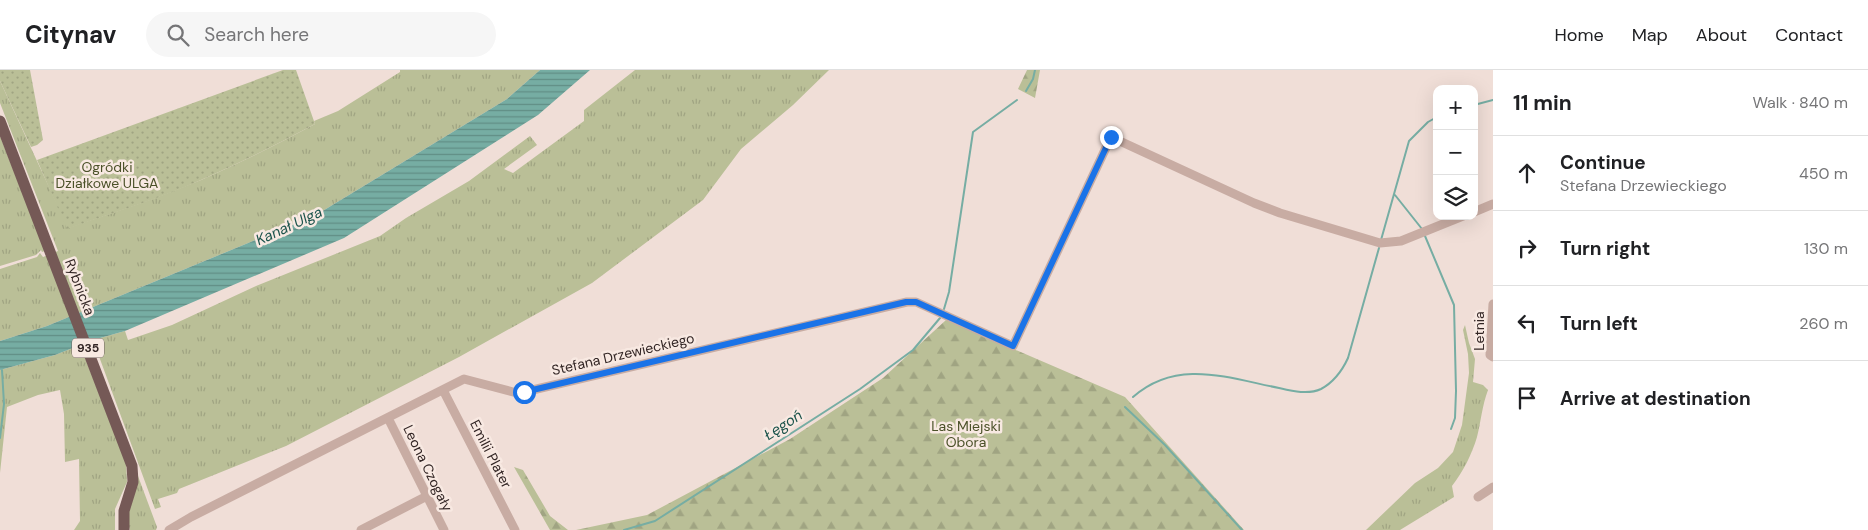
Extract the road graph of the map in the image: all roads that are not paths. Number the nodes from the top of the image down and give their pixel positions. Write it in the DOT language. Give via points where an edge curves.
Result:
graph roads {
  1 [pos="0,121"];
  2 [pos="1493,204"];
  3 [pos="1478,210"];
  4 [pos="1453,220"];
  5 [pos="1493,304"];
  6 [pos="1493,357"];
  7 [pos="443,390"];
  8 [pos="388,418"];
  9 [pos="1493,487"];
  10 [pos="427,496"];
  11 [pos="1478,497"];
  12 [pos="124,528"];
  13 [pos="169,530"];
  14 [pos="360,530"];
  15 [pos="444,530"];
  16 [pos="515,530"];
  1 -- 12 [label="main road, Rybnicka / 935" via="132,466 132,487 124,507"];
  2 -- 3 [label="street"];
  4 -- 7 [label="street, Stefana Drzewieckiego" via="1401,241 1380,243 1254,203 1111,137 1013,346 916,302 906,302 524,392 464,379"];
  5 -- 6 [label="street, Letnia" via="1490,355"];
  7 -- 8 [label="street, Stefana Drzewieckiego"];
  7 -- 16 [label="street, Emilii Plater"];
  8 -- 10 [label="street, Leona Czogały"];
  8 -- 13 [label="street, Stefana Drzewieckiego"];
  9 -- 11 [label="street"];
  10 -- 14 [label="street"];
  10 -- 15 [label="street, Leona Czogały"];
}
